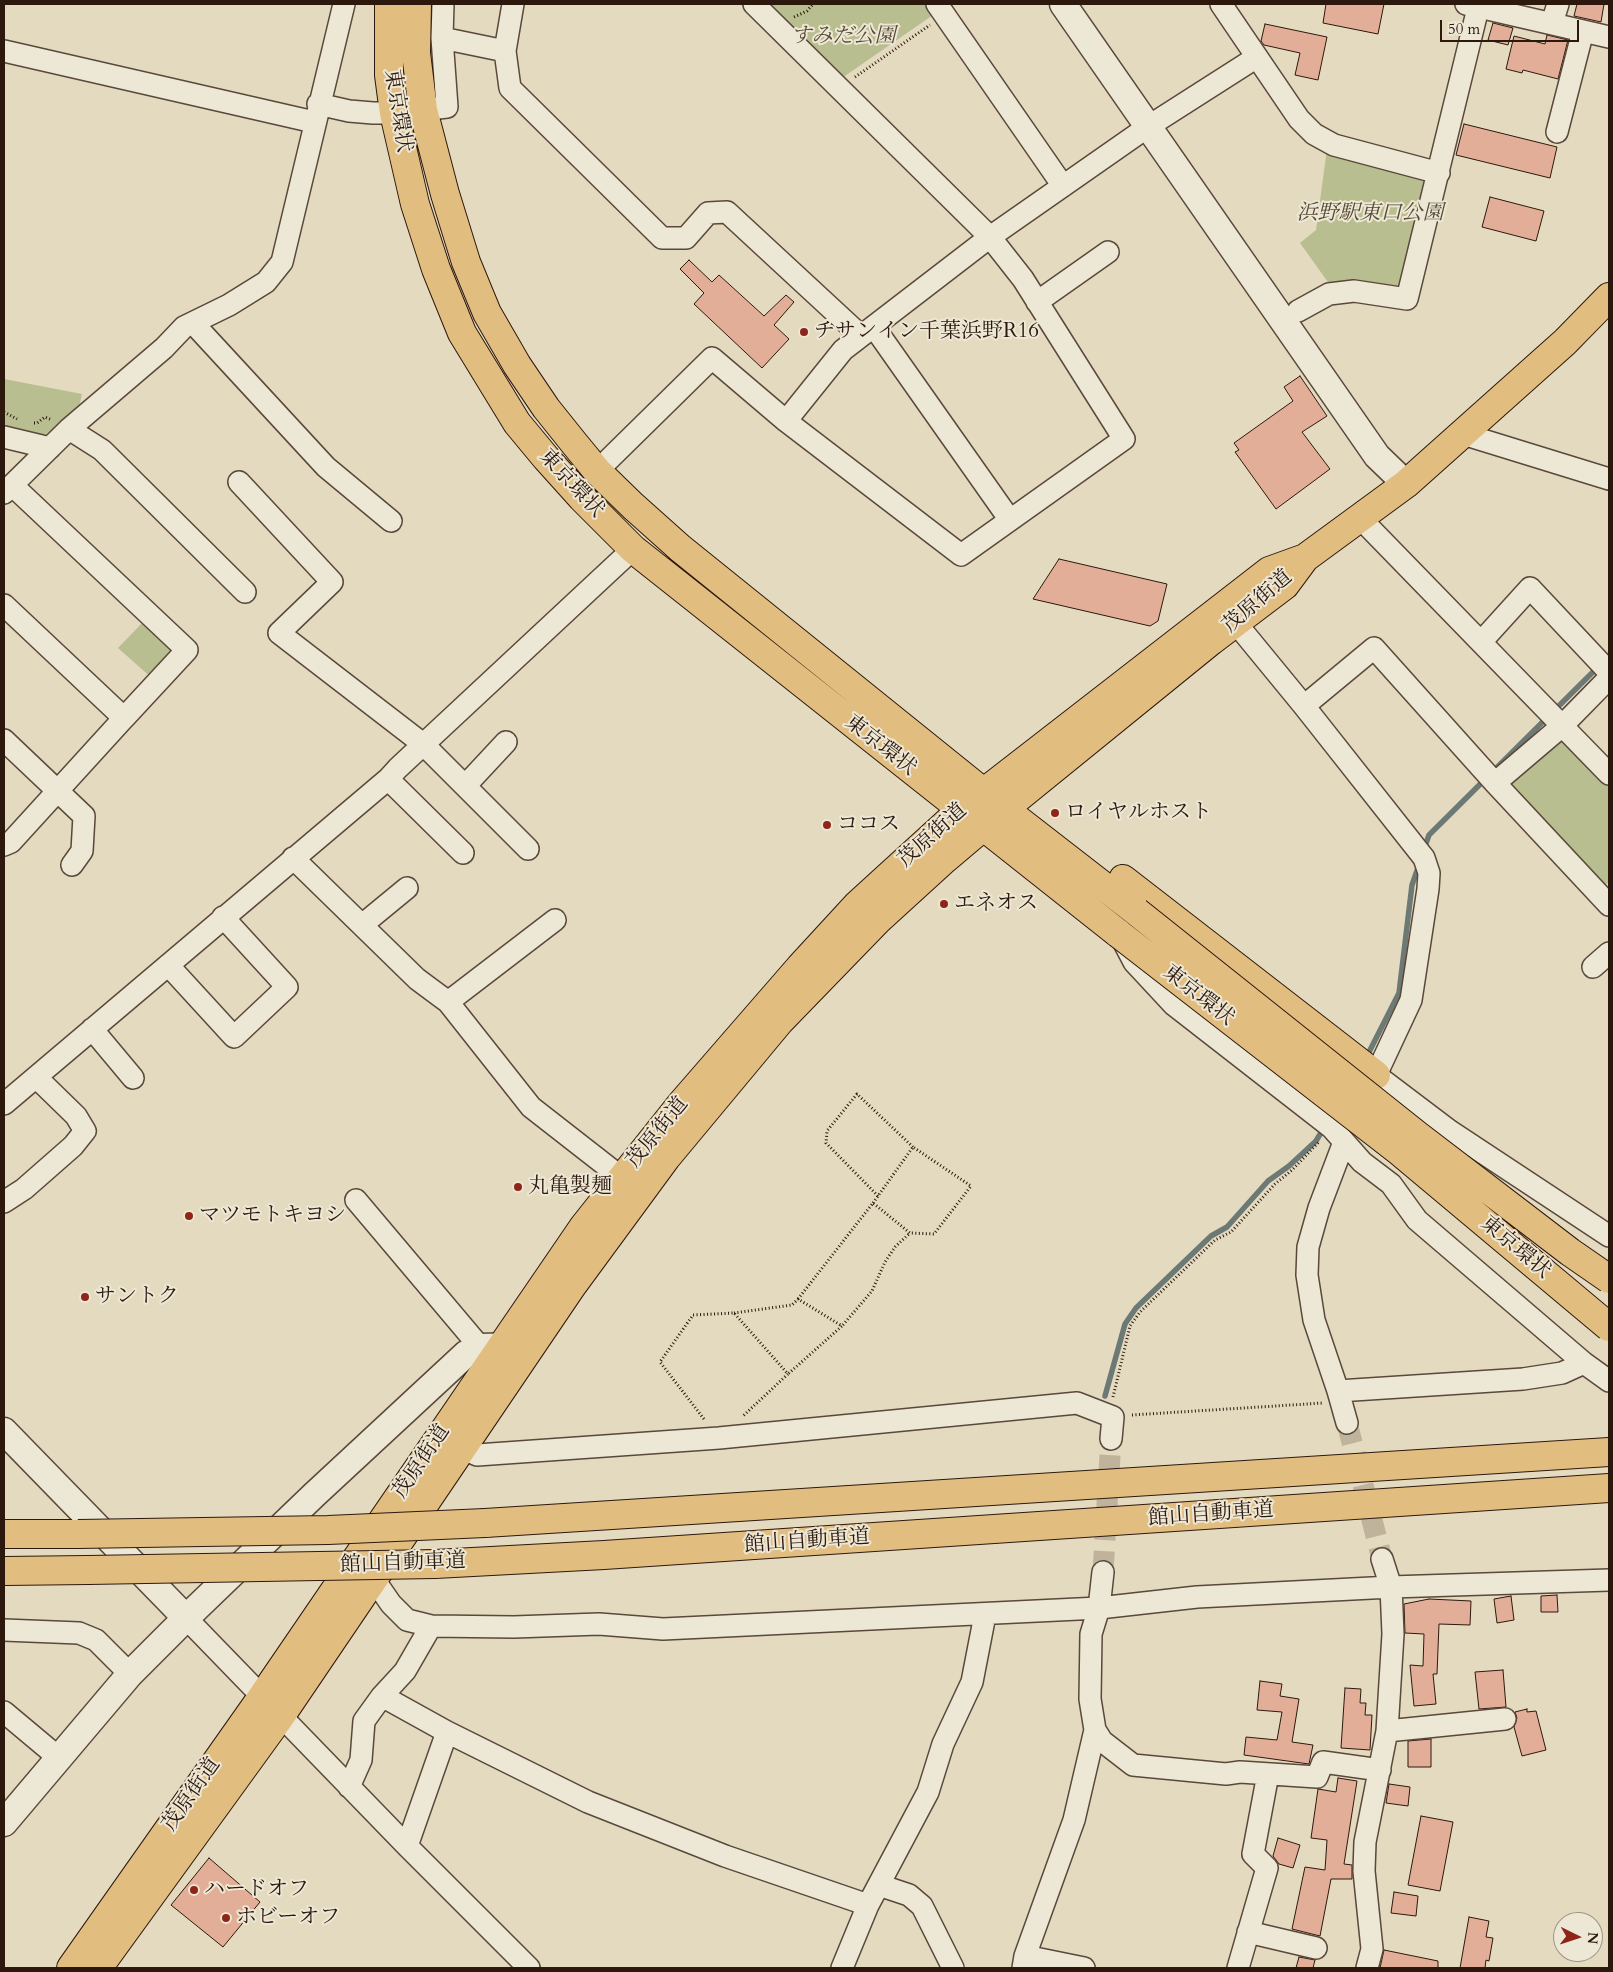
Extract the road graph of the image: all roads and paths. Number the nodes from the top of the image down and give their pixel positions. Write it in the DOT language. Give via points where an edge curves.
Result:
graph roads {
  1 [pos="344,4"];
  2 [pos="389,4"];
  3 [pos="417,4"];
  4 [pos="443,4"];
  5 [pos="513,4"];
  6 [pos="754,4"];
  7 [pos="1063,4"];
  8 [pos="1081,4"];
  9 [pos="1221,4"];
  10 [pos="1475,5"];
  11 [pos="941,9"];
  12 [pos="1555,14"];
  13 [pos="1584,30"];
  14 [pos="1609,37"];
  15 [pos="442,38"];
  16 [pos="4,51"];
  17 [pos="505,51"];
  18 [pos="1256,58"];
  19 [pos="838,89"];
  20 [pos="423,110"];
  21 [pos="316,113"];
  22 [pos="394,113"];
  23 [pos="1155,122"];
  24 [pos="1557,132"];
  25 [pos="1439,173"];
  26 [pos="1064,186"];
  27 [pos="990,237"];
  28 [pos="1108,252"];
  29 [pos="1609,297"];
  30 [pos="1037,302"];
  31 [pos="1298,311"];
  32 [pos="193,323"];
  33 [pos="868,332"];
  34 [pos="4,412"];
  35 [pos="18,420"];
  36 [pos="786,421"];
  37 [pos="31,423"];
  38 [pos="69,429"];
  39 [pos="1463,434"];
  40 [pos="4,438"];
  41 [pos="50,448"];
  42 [pos="597,471"];
  43 [pos="1609,479"];
  44 [pos="239,482"];
  45 [pos="1406,484"];
  46 [pos="8,489"];
  47 [pos="1361,519"];
  48 [pos="1010,520"];
  49 [pos="391,522"];
  50 [pos="633,550"];
  51 [pos="245,592"];
  52 [pos="4,605"];
  53 [pos="1229,615"];
  54 [pos="1481,642"];
  55 [pos="1609,672"];
  56 [pos="1609,678"];
  57 [pos="1304,706"];
  58 [pos="124,718"];
  59 [pos="1562,726"];
  60 [pos="4,740"];
  61 [pos="506,742"];
  62 [pos="423,744"];
  63 [pos="1609,774"];
  64 [pos="388,779"];
  65 [pos="1495,783"];
  66 [pos="465,786"];
  67 [pos="57,791"];
  68 [pos="1003,807"];
  69 [pos="961,810"];
  70 [pos="983,828"];
  71 [pos="4,845"];
  72 [pos="528,849"];
  73 [pos="463,853"];
  74 [pos="293,858"];
  75 [pos="72,865"];
  76 [pos="407,888"];
  77 [pos="1609,904"];
  78 [pos="223,917"];
  79 [pos="555,920"];
  80 [pos="362,926"];
  81 [pos="1119,934"];
  82 [pos="1609,953"];
  83 [pos="168,965"];
  84 [pos="1593,967"];
  85 [pos="448,1002"];
  86 [pos="92,1029"];
  87 [pos="1376,1075"];
  88 [pos="36,1077"];
  89 [pos="133,1078"];
  90 [pos="6,1099"];
  91 [pos="1338,1135"];
  92 [pos="913,1147"];
  93 [pos="622,1178"];
  94 [pos="878,1196"];
  95 [pos="356,1200"];
  96 [pos="4,1202"];
  97 [pos="873,1203"];
  98 [pos="910,1233"];
  99 [pos="1609,1236"];
  100 [pos="1609,1279"];
  101 [pos="798,1299"];
  102 [pos="734,1313"];
  103 [pos="842,1326"];
  104 [pos="1609,1327"];
  105 [pos="491,1347"];
  106 [pos="533,1347"];
  107 [pos="1584,1362"];
  108 [pos="788,1374"];
  109 [pos="1609,1381"];
  110 [pos="1339,1396"];
  111 [pos="1112,1417"];
  112 [pos="1347,1424"];
  113 [pos="4,1431"];
  114 [pos="719,1438"];
  115 [pos="1111,1439"];
  116 [pos="460,1448"];
  117 [pos="1609,1452"];
  118 [pos="1609,1488"];
  119 [pos="4,1534"];
  120 [pos="1382,1559"];
  121 [pos="4,1571"];
  122 [pos="1103,1572"];
  123 [pos="373,1578"];
  124 [pos="1609,1580"];
  125 [pos="1392,1587"];
  126 [pos="1098,1608"];
  127 [pos="985,1615"];
  128 [pos="186,1618"];
  129 [pos="431,1626"];
  130 [pos="4,1630"];
  131 [pos="130,1674"];
  132 [pos="382,1696"];
  133 [pos="262,1697"];
  134 [pos="4,1712"];
  135 [pos="280,1717"];
  136 [pos="1505,1719"];
  137 [pos="1095,1730"];
  138 [pos="1387,1731"];
  139 [pos="447,1732"];
  140 [pos="59,1758"];
  141 [pos="1380,1770"];
  142 [pos="1268,1774"];
  143 [pos="349,1787"];
  144 [pos="4,1824"];
  145 [pos="406,1846"];
  146 [pos="879,1884"];
  147 [pos="868,1905"];
  148 [pos="1248,1932"];
  149 [pos="1316,1948"];
  150 [pos="1024,1962"];
  151 [pos="518,1965"];
  152 [pos="71,1968"];
  153 [pos="98,1968"];
  154 [pos="843,1968"];
  155 [pos="953,1968"];
  156 [pos="1084,1968"];
  157 [pos="1238,1968"];
  158 [pos="1367,1968"];
  1 -- 21 [label="street"];
  2 -- 22 [label="main road, 東京環状" via="389,75"];
  3 -- 20 [label="main road, 東京環状" via="416,53"];
  4 -- 15 [label="street"];
  5 -- 17 [label="street"];
  6 -- 19 [label="street"];
  7 -- 23 [label="street"];
  8 -- 23 [label="street"];
  9 -- 18 [label="street"];
  10 -- 12 [label="street"];
  10 -- 25 [label="street"];
  11 -- 19 [label="path"];
  11 -- 26 [label="street"];
  12 -- 13 [label="street"];
  13 -- 14 [label="street"];
  13 -- 24 [label="street"];
  15 -- 17 [label="street"];
  15 -- 20 [label="street" via="447,107"];
  16 -- 21 [label="street"];
  17 -- 33 [label="street" via="510,88 662,238 686,238 708,213 727,212"];
  18 -- 23 [label="street"];
  18 -- 25 [label="street" via="1299,119 1314,134 1334,145"];
  19 -- 27 [label="street"];
  20 -- 22 [label="street"];
  20 -- 42 [label="main road, 東京環状" via="444,194 487,313 546,408"];
  21 -- 22 [label="street"];
  21 -- 32 [label="street" via="282,262 266,282"];
  22 -- 50 [label="main road, 東京環状" via="415,204 436,269 462,333 518,423 576,491"];
  23 -- 26 [label="street"];
  23 -- 31 [label="street"];
  23 -- 45 [label="street" via="1377,456"];
  25 -- 31 [label="street" via="1407,299 1354,291 1329,294"];
  26 -- 27 [label="street"];
  27 -- 30 [label="street"];
  27 -- 33 [label="street"];
  28 -- 30 [label="street"];
  29 -- 39 [label="main road, 茂原街道" via="1565,342"];
  30 -- 48 [label="street" via="1124,439"];
  31 -- 45 [label="street" via="1388,446"];
  32 -- 38 [label="street" via="184,327"];
  32 -- 49 [label="street" via="326,467"];
  33 -- 36 [label="street" via="843,350"];
  33 -- 48 [label="street"];
  34 -- 35 [label="path"];
  36 -- 42 [label="street" via="712,358"];
  36 -- 48 [label="street" via="961,555"];
  37 -- 38 [label="path" via="45,417"];
  38 -- 41 [label="street"];
  38 -- 51 [label="street" via="102,450"];
  39 -- 43 [label="street"];
  39 -- 45 [label="main road, 茂原街道"];
  40 -- 41 [label="street"];
  41 -- 46 [label="street"];
  42 -- 68 [label="main road, 東京環状" via="680,548"];
  44 -- 62 [label="street" via="332,582 279,633"];
  45 -- 47 [label="main road, 茂原街道"];
  46 -- 58 [label="street" via="187,650"];
  47 -- 53 [label="main road, 茂原街道" via="1305,558 1285,585"];
  47 -- 54 [label="street"];
  50 -- 62 [label="street"];
  50 -- 69 [label="main road, 東京環状"];
  52 -- 58 [label="street"];
  53 -- 57 [label="street"];
  53 -- 68 [label="main road, 茂原街道"];
  54 -- 55 [label="street" via="1530,588"];
  54 -- 59 [label="street"];
  56 -- 59 [label="street"];
  57 -- 65 [label="street" via="1374,648"];
  57 -- 87 [label="street" via="1424,858 1429,873 1411,1000"];
  58 -- 67 [label="street"];
  59 -- 63 [label="street"];
  59 -- 65 [label="street"];
  60 -- 67 [label="street"];
  61 -- 66 [label="street"];
  62 -- 64 [label="street"];
  62 -- 66 [label="street"];
  64 -- 73 [label="street"];
  64 -- 74 [label="street"];
  65 -- 77 [label="street"];
  66 -- 72 [label="street"];
  67 -- 71 [label="street" via="11,842"];
  67 -- 75 [label="street" via="84,816 82,851"];
  68 -- 69 [label="main road, 茂原街道"];
  68 -- 70 [label="main road, 茂原街道"];
  68 -- 87 [label="main road" via="1075,842"];
  68 -- 100 [label="main road, 東京環状, bridge" via="1417,1135"];
  69 -- 70 [label="main road, 東京環状"];
  69 -- 93 [label="main road, 茂原街道" via="858,904 681,1104"];
  70 -- 81 [label="main road, 東京環状"];
  70 -- 106 [label="main road, 茂原街道" via="877,921 780,1021 666,1158 572,1286"];
  74 -- 78 [label="street"];
  74 -- 80 [label="street"];
  76 -- 80 [label="street"];
  78 -- 83 [label="street"];
  78 -- 83 [label="street" via="288,987 234,1037"];
  79 -- 85 [label="street"];
  80 -- 85 [label="street" via="417,979"];
  81 -- 91 [label="street" via="1134,962 1174,1005"];
  81 -- 104 [label="main road, 東京環状, bridge" via="1400,1152"];
  82 -- 84 [label="street"];
  83 -- 86 [label="street"];
  85 -- 93 [label="street" via="530,1107"];
  86 -- 88 [label="street"];
  86 -- 89 [label="street"];
  87 -- 99 [label="street" via="1450,1130"];
  88 -- 90 [label="street"];
  88 -- 96 [label="street" via="76,1116 85,1131 73,1146 24,1189"];
  91 -- 107 [label="street" via="1362,1162 1391,1184 1417,1220"];
  91 -- 110 [label="street" via="1308,1247 1307,1274 1314,1320"];
  91 -- 111 [label="path" via="1275,1184 1231,1232 1215,1240 1140,1312 1130,1326 1113,1395"];
  92 -- 94 [label="path"];
  92 -- 94 [label="path" via="857,1094 826,1132 826,1143"];
  92 -- 98 [label="path" via="971,1186 934,1234"];
  93 -- 105 [label="main road, 茂原街道"];
  94 -- 97 [label="path"];
  95 -- 105 [label="street"];
  97 -- 98 [label="path"];
  97 -- 101 [label="path"];
  98 -- 103 [label="path" via="885,1262 872,1291"];
  101 -- 102 [label="path" via="792,1305"];
  101 -- 103 [label="path"];
  102 -- 108 [label="path"];
  102 -- 114 [label="path" via="693,1315 660,1362"];
  103 -- 108 [label="path"];
  105 -- 106 [label="street"];
  105 -- 128 [label="street" via="466,1354"];
  105 -- 133 [label="main road, 茂原街道"];
  106 -- 116 [label="main road, 茂原街道"];
  107 -- 109 [label="street"];
  107 -- 110 [label="street" via="1562,1373 1523,1379"];
  108 -- 114 [label="path"];
  110 -- 111 [label="path"];
  110 -- 112 [label="street"];
  111 -- 114 [label="street" via="1077,1403"];
  111 -- 115 [label="street"];
  113 -- 128 [label="street"];
  114 -- 116 [label="street" via="477,1455"];
  116 -- 123 [label="main road, 茂原街道"];
  117 -- 119 [label="main road, 館山自動車道, bridge" via="485,1523 328,1530"];
  118 -- 121 [label="main road, 館山自動車道, bridge" via="435,1564"];
  120 -- 125 [label="street"];
  122 -- 126 [label="street"];
  123 -- 129 [label="street" via="407,1620"];
  123 -- 135 [label="main road, 茂原街道"];
  124 -- 125 [label="street"];
  125 -- 126 [label="street" via="1197,1597"];
  125 -- 138 [label="street" via="1393,1634"];
  126 -- 127 [label="street"];
  126 -- 137 [label="street" via="1091,1634 1090,1699"];
  127 -- 129 [label="street" via="663,1629 599,1624"];
  127 -- 146 [label="street" via="972,1682 943,1744 928,1792"];
  128 -- 131 [label="street"];
  128 -- 133 [label="street"];
  129 -- 132 [label="street" via="405,1671"];
  130 -- 131 [label="street" via="79,1633 96,1640"];
  131 -- 140 [label="street"];
  132 -- 139 [label="street"];
  132 -- 143 [label="street" via="364,1721 361,1760"];
  133 -- 135 [label="street"];
  133 -- 152 [label="main road, 茂原街道"];
  134 -- 140 [label="street"];
  135 -- 143 [label="street"];
  135 -- 153 [label="main road, 茂原街道"];
  136 -- 138 [label="street"];
  137 -- 142 [label="street" via="1102,1741 1133,1765 1226,1774"];
  137 -- 150 [label="street" via="1074,1820"];
  138 -- 141 [label="street"];
  139 -- 145 [label="street"];
  139 -- 147 [label="street" via="588,1802 725,1856"];
  140 -- 144 [label="street"];
  141 -- 142 [label="street" via="1323,1762 1317,1776"];
  141 -- 158 [label="street" via="1365,1842 1364,1871 1372,1949"];
  142 -- 148 [label="street" via="1253,1854 1267,1868"];
  143 -- 145 [label="street"];
  145 -- 151 [label="street"];
  146 -- 147 [label="street"];
  146 -- 155 [label="street" via="909,1895 922,1906"];
  147 -- 154 [label="street"];
  148 -- 149 [label="street"];
  148 -- 157 [label="street"];
  150 -- 156 [label="street"];
}
